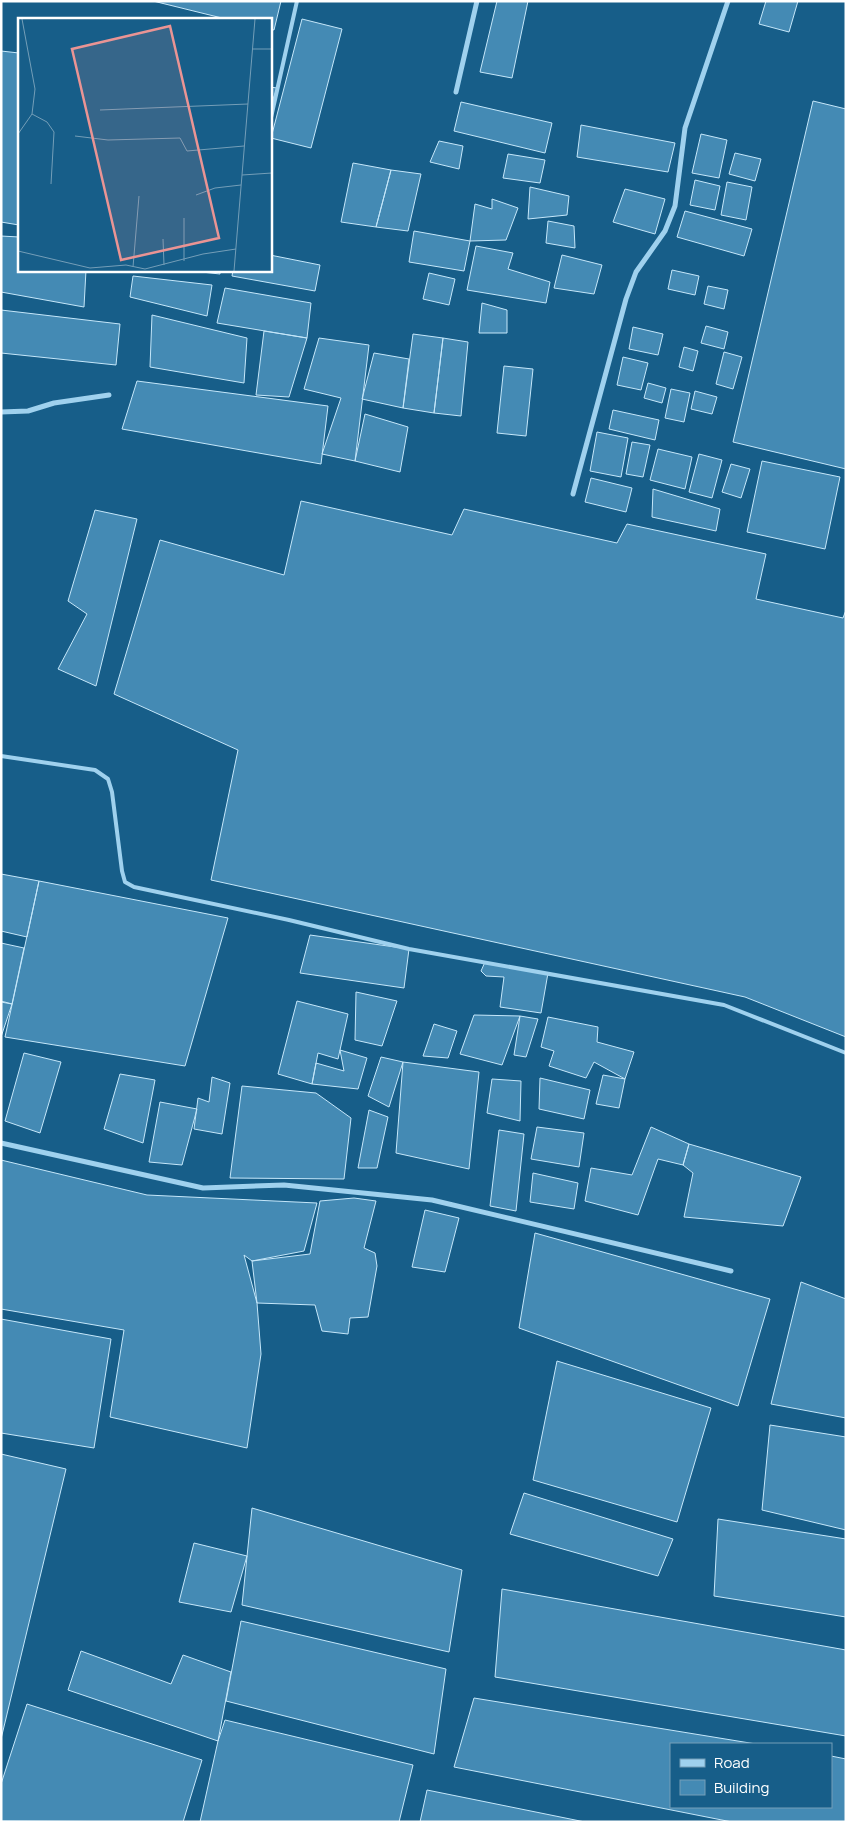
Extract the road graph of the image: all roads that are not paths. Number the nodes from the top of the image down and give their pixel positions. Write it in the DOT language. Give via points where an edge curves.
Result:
graph roads {
  1 [pos="297,1"];
  2 [pos="477,1"];
  3 [pos="728,1"];
  4 [pos="456,92"];
  5 [pos="271,118"];
  6 [pos="109,395"];
  7 [pos="1,412"];
  8 [pos="573,494"];
  9 [pos="1,756"];
  10 [pos="846,1053"];
  11 [pos="1,1143"];
  12 [pos="731,1270"];
  1 -- 5 [label="lane"];
  2 -- 4 [label="street"];
  3 -- 8 [label="street" via="685,128 675,206 666,231 636,272 626,299"];
  6 -- 7 [label="street" via="54,403 28,411"];
  9 -- 10 [label="lane" via="95,770 108,779 122,871 125,882 134,887 409,949 724,1005"];
  11 -- 12 [label="street" via="203,1188 284,1185 432,1200"];
}
